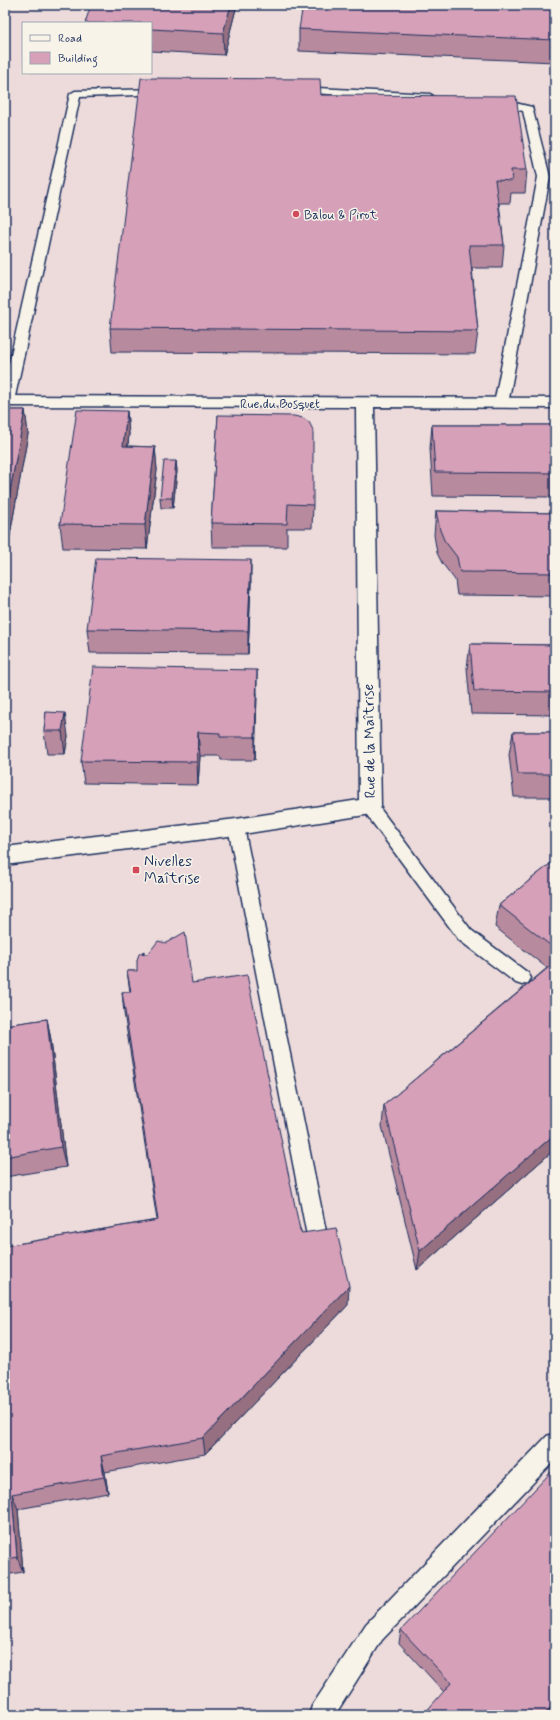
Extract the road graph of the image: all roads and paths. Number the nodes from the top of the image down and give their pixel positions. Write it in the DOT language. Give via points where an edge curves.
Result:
graph roads {
  1 [pos="289,90"];
  2 [pos="170,92"];
  3 [pos="444,98"];
  4 [pos="482,100"];
  5 [pos="6,401"];
  6 [pos="555,403"];
  7 [pos="365,404"];
  8 [pos="501,404"];
  9 [pos="370,806"];
  10 [pos="236,828"];
  11 [pos="5,856"];
  12 [pos="522,978"];
  13 [pos="318,1241"];
  14 [pos="555,1444"];
  15 [pos="321,1715"];
  1 -- 3 [label="lane"];
  2 -- 5 [label="lane" via="75,94"];
  4 -- 8 [label="lane" via="498,101 528,109 544,177"];
  5 -- 7 [label="street, Rue du Bosquet"];
  6 -- 8 [label="street, Rue du Bosquet"];
  7 -- 8 [label="street, Rue du Bosquet"];
  7 -- 9 [label="street, Rue de la Maîtrise"];
  9 -- 10 [label="street, Rue de la Maîtrise"];
  9 -- 12 [label="lane" via="465,935"];
  10 -- 11 [label="street, Rue de la Maîtrise"];
  10 -- 13 [label="lane"];
  14 -- 15 [label="lane" via="374,1632"];
}
